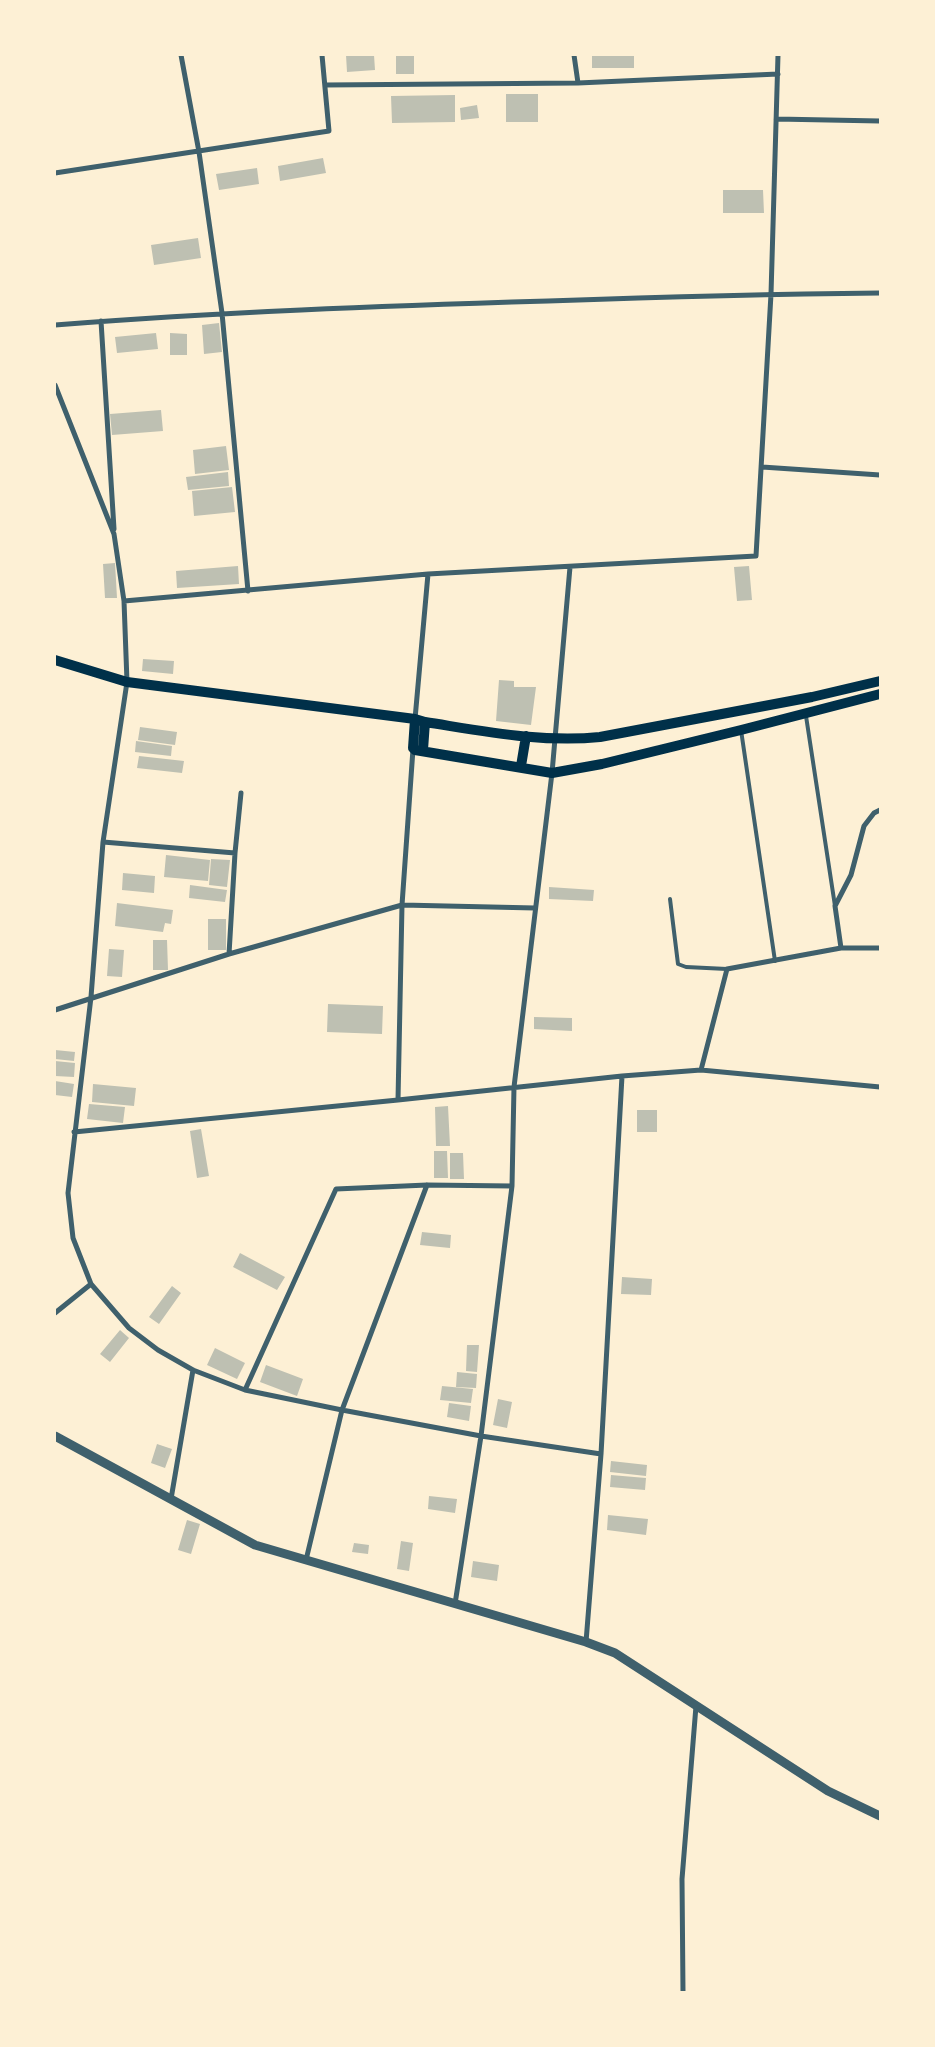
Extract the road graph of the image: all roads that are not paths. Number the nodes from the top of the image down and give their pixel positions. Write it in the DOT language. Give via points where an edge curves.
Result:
graph roads {
  1 [pos="181,55"];
  2 [pos="322,55"];
  3 [pos="574,55"];
  4 [pos="778,55"];
  5 [pos="778,74"];
  6 [pos="578,83"];
  7 [pos="325,85"];
  8 [pos="776,119"];
  9 [pos="880,121"];
  10 [pos="199,152"];
  11 [pos="55,173"];
  12 [pos="880,293"];
  13 [pos="770,294"];
  14 [pos="222,313"];
  15 [pos="101,322"];
  16 [pos="55,325"];
  17 [pos="55,385"];
  18 [pos="762,467"];
  19 [pos="880,476"];
  20 [pos="114,534"];
  21 [pos="570,567"];
  22 [pos="428,574"];
  23 [pos="248,591"];
  24 [pos="124,601"];
  25 [pos="55,660"];
  26 [pos="880,681"];
  27 [pos="127,682"];
  28 [pos="880,694"];
  29 [pos="805,714"];
  30 [pos="414,719"];
  31 [pos="425,722"];
  32 [pos="741,730"];
  33 [pos="526,736"];
  34 [pos="554,738"];
  35 [pos="418,749"];
  36 [pos="521,766"];
  37 [pos="552,773"];
  38 [pos="240,793"];
  39 [pos="880,810"];
  40 [pos="102,842"];
  41 [pos="235,852"];
  42 [pos="670,899"];
  43 [pos="402,905"];
  44 [pos="835,906"];
  45 [pos="535,908"];
  46 [pos="841,948"];
  47 [pos="880,948"];
  48 [pos="229,954"];
  49 [pos="775,961"];
  50 [pos="726,969"];
  51 [pos="91,997"];
  52 [pos="55,1010"];
  53 [pos="701,1070"];
  54 [pos="622,1076"];
  55 [pos="514,1087"];
  56 [pos="880,1088"];
  57 [pos="398,1100"];
  58 [pos="74,1132"];
  59 [pos="427,1185"];
  60 [pos="512,1186"];
  61 [pos="91,1284"];
  62 [pos="55,1313"];
  63 [pos="193,1370"];
  64 [pos="245,1390"];
  65 [pos="342,1410"];
  66 [pos="55,1436"];
  67 [pos="480,1436"];
  68 [pos="601,1454"];
  69 [pos="171,1499"];
  70 [pos="306,1561"];
  71 [pos="454,1605"];
  72 [pos="586,1642"];
  73 [pos="696,1706"];
  74 [pos="880,1816"];
  75 [pos="683,1992"];
  1 -- 10 [label="street"];
  2 -- 7 [label="street"];
  3 -- 6 [label="street"];
  4 -- 5 [label="street"];
  5 -- 6 [label="street"];
  5 -- 8 [label="street"];
  6 -- 7 [label="street"];
  7 -- 10 [label="street" via="329,131"];
  8 -- 9 [label="street"];
  8 -- 13 [label="street"];
  10 -- 11 [label="street"];
  10 -- 14 [label="street"];
  12 -- 13 [label="street"];
  13 -- 14 [label="street"];
  13 -- 18 [label="street"];
  14 -- 15 [label="street"];
  14 -- 23 [label="street"];
  15 -- 16 [label="street"];
  15 -- 20 [label="street"];
  17 -- 20 [label="street"];
  18 -- 19 [label="street"];
  18 -- 21 [label="street" via="756,556"];
  20 -- 24 [label="street"];
  21 -- 22 [label="street"];
  21 -- 34 [label="street"];
  22 -- 23 [label="street"];
  22 -- 30 [label="street"];
  23 -- 24 [label="street"];
  24 -- 27 [label="street"];
  25 -- 27 [label="main road"];
  26 -- 34 [label="main road" via="600,737"];
  27 -- 30 [label="main road"];
  27 -- 40 [label="street"];
  28 -- 29 [label="main road"];
  29 -- 32 [label="main road"];
  29 -- 44 [label="lane"];
  30 -- 31 [label="main road"];
  30 -- 35 [label="main road"];
  31 -- 33 [label="main road"];
  31 -- 35 [label="main road"];
  32 -- 37 [label="main road"];
  32 -- 49 [label="lane"];
  33 -- 34 [label="main road"];
  33 -- 36 [label="main road"];
  34 -- 37 [label="street"];
  35 -- 36 [label="main road"];
  35 -- 43 [label="street"];
  36 -- 37 [label="main road"];
  37 -- 45 [label="street"];
  38 -- 41 [label="street"];
  39 -- 44 [label="street" via="864,826 851,875"];
  40 -- 41 [label="street"];
  40 -- 51 [label="street"];
  41 -- 48 [label="street"];
  42 -- 50 [label="lane" via="678,964"];
  43 -- 45 [label="street"];
  43 -- 48 [label="street"];
  43 -- 57 [label="street"];
  44 -- 46 [label="street"];
  45 -- 55 [label="street"];
  46 -- 47 [label="street"];
  46 -- 49 [label="street"];
  48 -- 51 [label="street"];
  49 -- 50 [label="street"];
  50 -- 53 [label="street"];
  51 -- 52 [label="street"];
  51 -- 58 [label="street"];
  53 -- 54 [label="street"];
  53 -- 56 [label="street"];
  54 -- 55 [label="street"];
  54 -- 68 [label="street"];
  55 -- 57 [label="street"];
  55 -- 60 [label="street"];
  57 -- 58 [label="street"];
  58 -- 61 [label="street" via="68,1193 73,1238"];
  59 -- 60 [label="street"];
  59 -- 64 [label="street" via="336,1189"];
  59 -- 65 [label="street"];
  60 -- 67 [label="street"];
  61 -- 62 [label="street"];
  61 -- 63 [label="street" via="129,1328"];
  63 -- 64 [label="street"];
  63 -- 69 [label="street"];
  64 -- 65 [label="street"];
  65 -- 67 [label="street"];
  65 -- 70 [label="street"];
  66 -- 69 [label="street"];
  67 -- 68 [label="street"];
  67 -- 71 [label="street"];
  68 -- 72 [label="street"];
  69 -- 70 [label="street" via="255,1545"];
  70 -- 71 [label="street"];
  71 -- 72 [label="street"];
  72 -- 73 [label="street" via="615,1653"];
  73 -- 74 [label="street" via="828,1791"];
  73 -- 75 [label="street" via="682,1879"];
}
